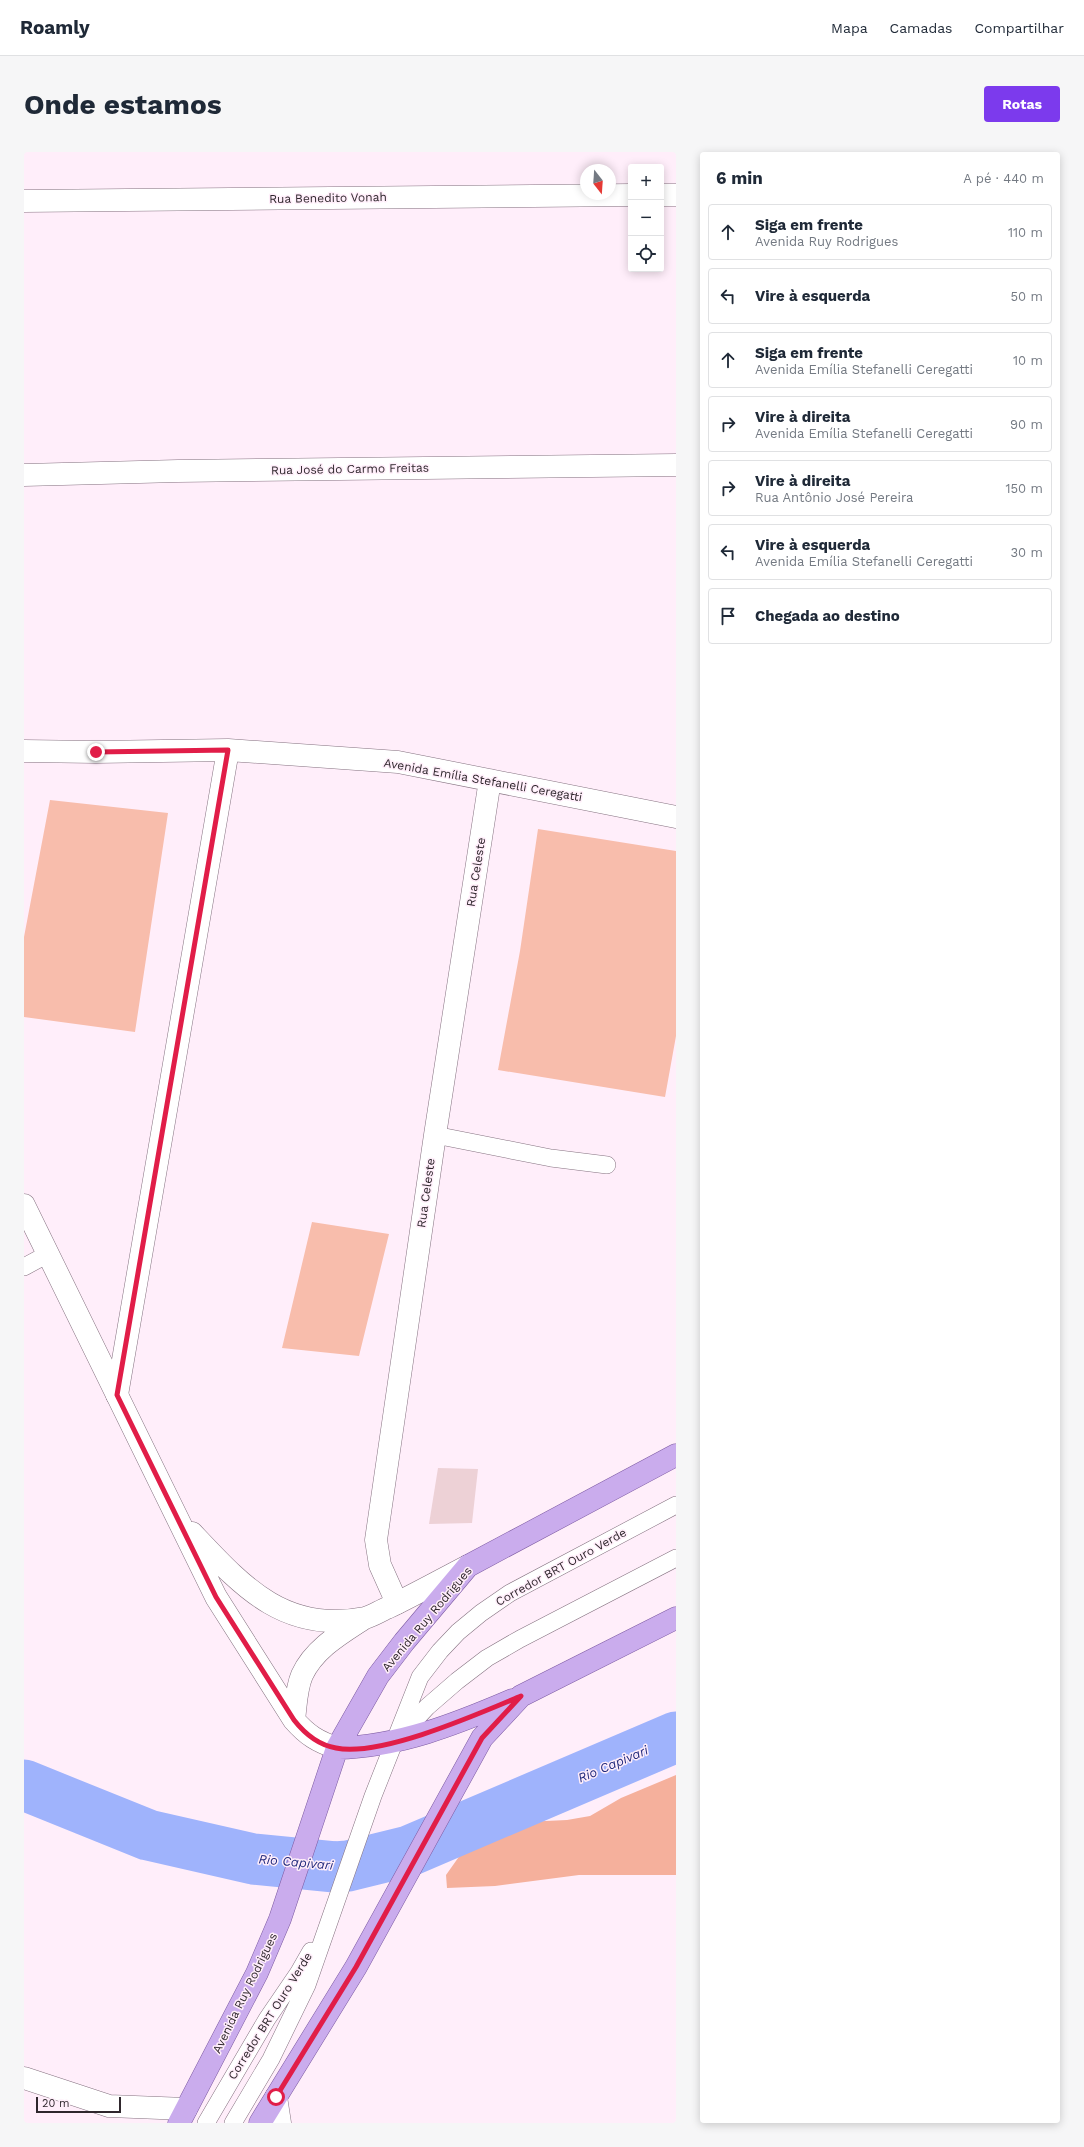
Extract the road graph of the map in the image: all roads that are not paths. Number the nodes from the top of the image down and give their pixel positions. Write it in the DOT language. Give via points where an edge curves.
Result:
graph roads {
  1 [pos="628,195"];
  2 [pos="664,195"];
  3 [pos="676,195"];
  4 [pos="24,201"];
  5 [pos="676,465"];
  6 [pos="24,475"];
  7 [pos="228,750"];
  8 [pos="24,751"];
  9 [pos="490,780"];
  10 [pos="676,817"];
  11 [pos="435,1135"];
  12 [pos="606,1165"];
  13 [pos="24,1205"];
  14 [pos="48,1254"];
  15 [pos="24,1267"];
  16 [pos="117,1395"];
  17 [pos="676,1455"];
  18 [pos="676,1505"];
  19 [pos="177,1518"];
  20 [pos="676,1558"];
  21 [pos="468,1566"];
  22 [pos="397,1603"];
  23 [pos="366,1617"];
  24 [pos="676,1618"];
  25 [pos="521,1696"];
  26 [pos="294,1720"];
  27 [pos="394,1742"];
  28 [pos="337,1748"];
  29 [pos="334,1909"];
  30 [pos="24,2078"];
  31 [pos="276,2097"];
  32 [pos="183,2116"];
  33 [pos="206,2123"];
  34 [pos="233,2123"];
  35 [pos="260,2123"];
  36 [pos="280,2123"];
  1 -- 4 [label="street, Rua Benedito Vonah"];
  2 -- 3 [label="street"];
  5 -- 6 [label="street, Rua José do Carmo Freitas"];
  7 -- 8 [label="street, Avenida Emília Stefanelli Ceregatti"];
  7 -- 9 [label="street, Avenida Emília Stefanelli Ceregatti" via="398,762"];
  7 -- 16 [label="street"];
  9 -- 10 [label="street, Avenida Emília Stefanelli Ceregatti"];
  9 -- 11 [label="street, Rua Celeste"];
  11 -- 12 [label="lane" via="551,1158"];
  11 -- 22 [label="street, Rua Celeste" via="376,1540 380,1565"];
  13 -- 14 [label="street"];
  14 -- 15 [label="lane"];
  14 -- 16 [label="street"];
  16 -- 19 [label="street"];
  17 -- 21 [label="main road, Avenida Ruy Rodrigues"];
  18 -- 27 [label="lane, Corredor BRT Ouro Verde" via="510,1593 481,1613 440,1651 420,1677"];
  19 -- 23 [label="street" via="235,1578 260,1598 282,1611 303,1618 324,1620"];
  19 -- 26 [label="street" via="216,1597"];
  20 -- 27 [label="lane, Corredor BRT Ouro Verde" via="520,1638 487,1658 427,1706"];
  21 -- 22 [label="street"];
  21 -- 28 [label="main road, Avenida Ruy Rodrigues" via="378,1676"];
  22 -- 23 [label="street"];
  23 -- 26 [label="street" via="338,1634 311,1660 302,1674"];
  24 -- 25 [label="main road"];
  25 -- 27 [label="main road" via="455,1723"];
  25 -- 31 [label="main road" via="482,1738 356,1967"];
  26 -- 28 [label="street" via="316,1741"];
  27 -- 28 [label="main road" via="363,1748"];
  27 -- 29 [label="lane, Corredor BRT Ouro Verde"];
  28 -- 32 [label="main road, Avenida Ruy Rodrigues" via="280,1919 257,1973"];
  29 -- 33 [label="lane, Corredor BRT Ouro Verde" via="299,1972 267,2018"];
  29 -- 34 [label="lane, Corredor BRT Ouro Verde" via="293,2016"];
  30 -- 32 [label="street" via="109,2106"];
  31 -- 35 [label="main road"];
  31 -- 36 [label="street"];
}
